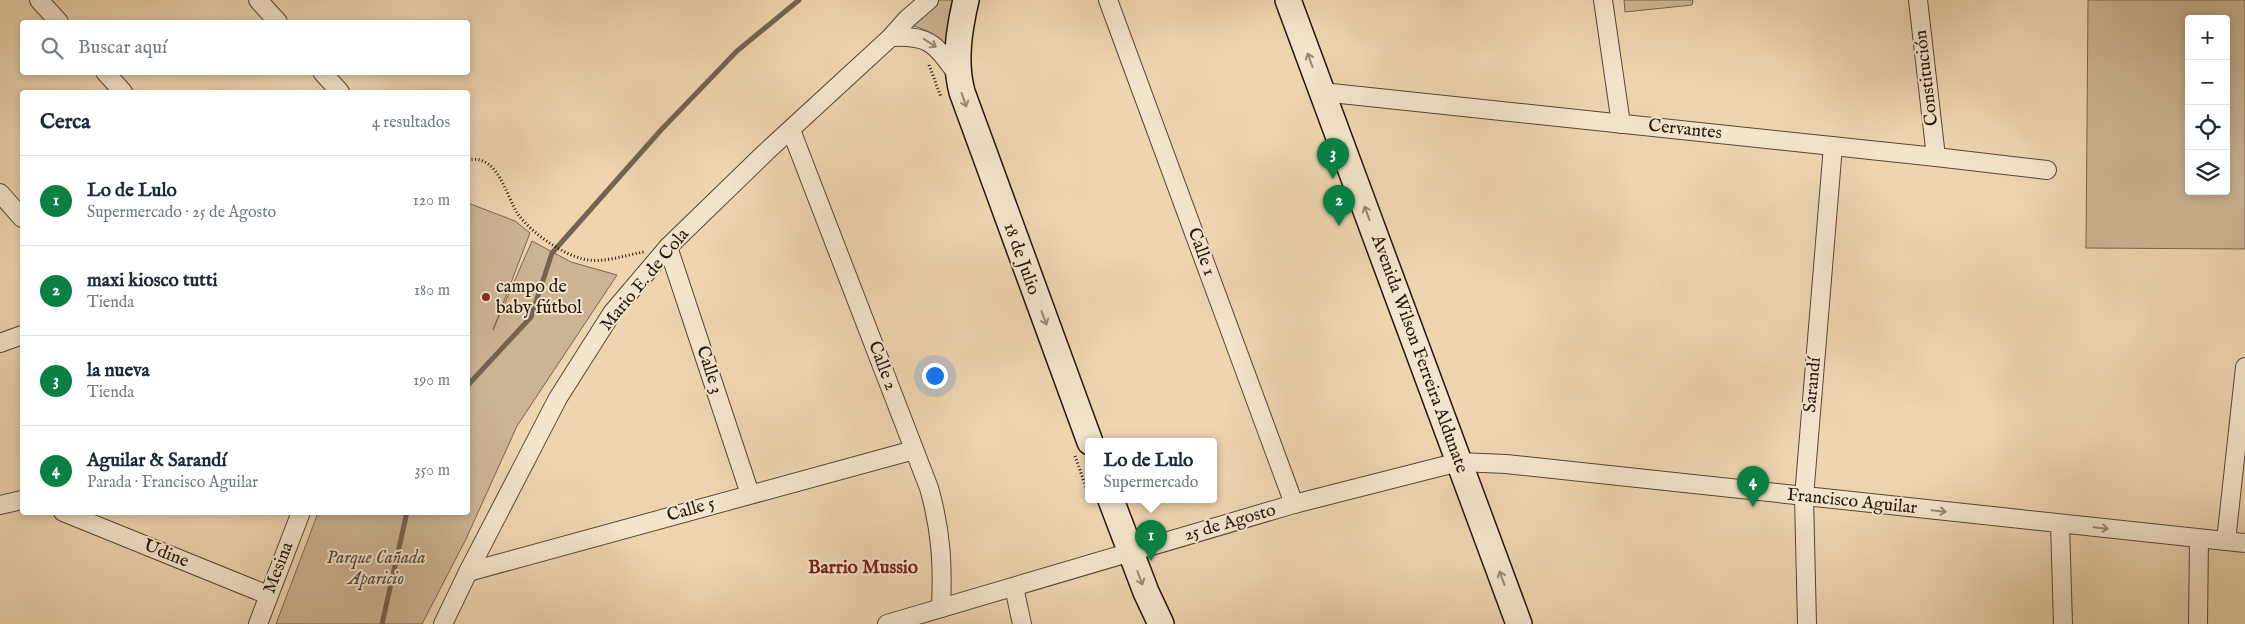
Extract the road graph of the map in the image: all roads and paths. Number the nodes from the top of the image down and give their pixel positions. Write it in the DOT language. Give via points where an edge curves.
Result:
graph roads {
  1 [pos="38,0"];
  2 [pos="258,0"];
  3 [pos="929,0"];
  4 [pos="966,0"];
  5 [pos="1108,0"];
  6 [pos="1288,0"];
  7 [pos="1603,0"];
  8 [pos="1918,0"];
  9 [pos="57,20"];
  10 [pos="276,20"];
  11 [pos="891,37"];
  12 [pos="927,61"];
  13 [pos="957,74"];
  14 [pos="108,75"];
  15 [pos="325,75"];
  16 [pos="121,90"];
  17 [pos="338,90"];
  18 [pos="1322,92"];
  19 [pos="942,98"];
  20 [pos="1621,124"];
  21 [pos="791,130"];
  22 [pos="1833,146"];
  23 [pos="1936,157"];
  24 [pos="470,160"];
  25 [pos="2047,170"];
  26 [pos="0,193"];
  27 [pos="20,216"];
  28 [pos="668,247"];
  29 [pos="20,336"];
  30 [pos="0,343"];
  31 [pos="2245,367"];
  32 [pos="1082,448"];
  33 [pos="914,450"];
  34 [pos="1459,462"];
  35 [pos="1085,470"];
  36 [pos="750,494"];
  37 [pos="1804,497"];
  38 [pos="20,500"];
  39 [pos="1112,503"];
  40 [pos="1294,504"];
  41 [pos="0,505"];
  42 [pos="70,515"];
  43 [pos="300,515"];
  44 [pos="2060,524"];
  45 [pos="2199,539"];
  46 [pos="2226,541"];
  47 [pos="2245,543"];
  48 [pos="1131,553"];
  49 [pos="468,572"];
  50 [pos="1014,587"];
  51 [pos="268,595"];
  52 [pos="941,608"];
  53 [pos="258,624"];
  54 [pos="444,624"];
  55 [pos="887,624"];
  56 [pos="1022,624"];
  57 [pos="1161,624"];
  58 [pos="1519,624"];
  59 [pos="1807,624"];
  60 [pos="2063,624"];
  61 [pos="2198,624"];
  1 -- 9 [label="street"];
  2 -- 10 [label="street"];
  3 -- 11 [label="street, Mario E. de Cola"];
  4 -- 13 [label="street, 18 de Julio"];
  5 -- 40 [label="street, Calle 1"];
  18 -- 6 [label="street, Avenida Wilson Ferreira Aldunate, one-way"];
  7 -- 20 [label="street"];
  8 -- 23 [label="street, Constitución"];
  11 -- 13 [label="street, 18 de Julio, one-way" via="926,39 940,50"];
  11 -- 21 [label="street, Mario E. de Cola"];
  12 -- 19 [label="path"];
  13 -- 32 [label="street, 18 de Julio, one-way"];
  14 -- 16 [label="street"];
  15 -- 17 [label="street"];
  18 -- 20 [label="street, Cervantes"];
  34 -- 18 [label="street, Avenida Wilson Ferreira Aldunate, one-way"];
  20 -- 22 [label="street, Cervantes"];
  21 -- 28 [label="street, Mario E. de Cola"];
  21 -- 33 [label="street, Calle 2"];
  22 -- 23 [label="street, Cervantes"];
  22 -- 37 [label="street, Sarandí"];
  23 -- 25 [label="street, Cervantes"];
  24 -- 28 [label="path" via="486,164 499,174 518,215 545,240 566,252 583,259 599,260"];
  26 -- 27 [label="street"];
  28 -- 36 [label="street, Calle 3"];
  28 -- 49 [label="street, Mario E. de Cola" via="612,313 558,398"];
  29 -- 30 [label="street"];
  31 -- 46 [label="street"];
  32 -- 35 [label="path"];
  33 -- 36 [label="street, Calle 5"];
  33 -- 52 [label="street, Calle 2" via="937,515 943,562"];
  34 -- 37 [label="street, Francisco Aguilar" via="1506,464"];
  34 -- 40 [label="street, 25 de Agosto"];
  58 -- 34 [label="street, Avenida Wilson Ferreira Aldunate, one-way"];
  36 -- 49 [label="street, Calle 5"];
  37 -- 44 [label="street, Francisco Aguilar, one-way"];
  37 -- 59 [label="street, Sarandí"];
  38 -- 41 [label="street"];
  39 -- 48 [label="street"];
  40 -- 48 [label="street, 25 de Agosto"];
  42 -- 51 [label="street, Udine"];
  43 -- 51 [label="street, Mesina"];
  44 -- 45 [label="street, Francisco Aguilar, one-way"];
  44 -- 60 [label="street"];
  45 -- 46 [label="street, Francisco Aguilar"];
  45 -- 61 [label="street"];
  46 -- 47 [label="street, Francisco Aguilar"];
  48 -- 50 [label="street, 25 de Agosto"];
  48 -- 57 [label="street, one-way"];
  49 -- 54 [label="street, Mario E. de Cola"];
  50 -- 52 [label="street, 25 de Agosto"];
  50 -- 56 [label="street"];
  51 -- 53 [label="street, Mesina"];
  52 -- 55 [label="street, 25 de Agosto"];
}
